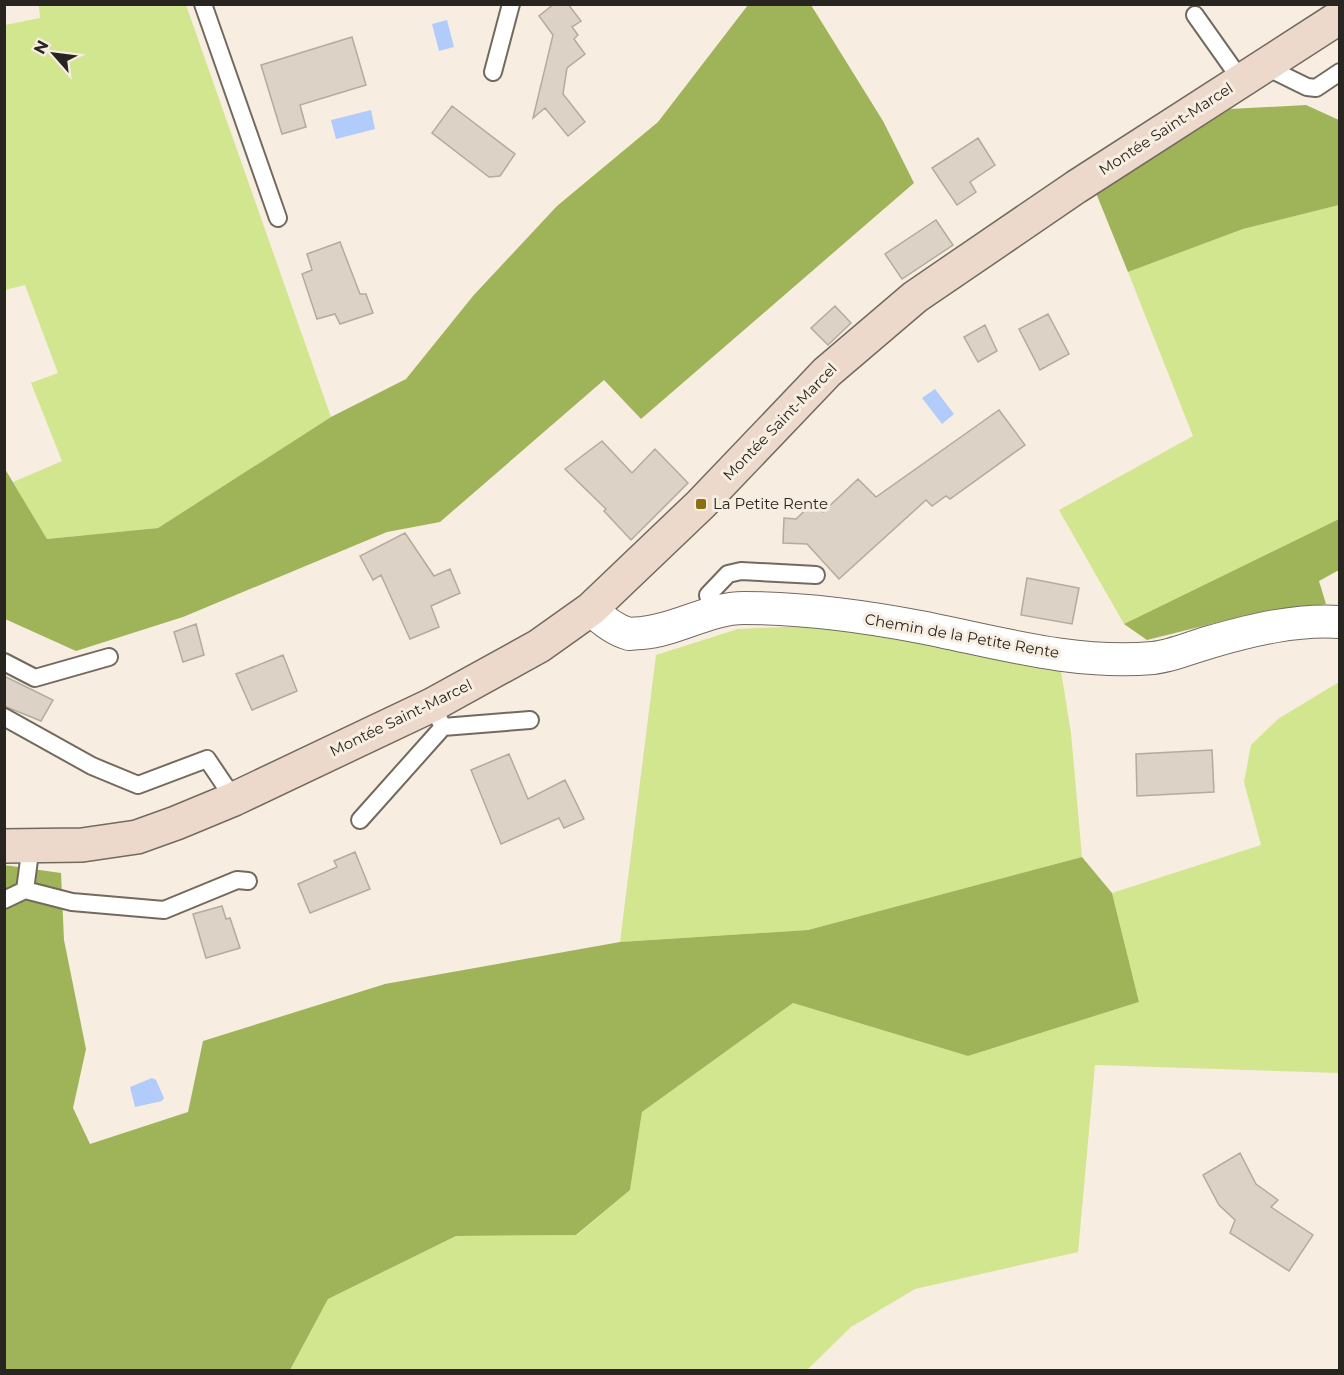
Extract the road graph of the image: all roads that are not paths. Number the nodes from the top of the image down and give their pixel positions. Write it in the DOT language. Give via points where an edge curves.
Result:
graph roads {
  1 [pos="203,4"];
  2 [pos="511,4"];
  3 [pos="1195,15"];
  4 [pos="1340,17"];
  5 [pos="493,72"];
  6 [pos="1340,72"];
  7 [pos="1253,73"];
  8 [pos="278,218"];
  9 [pos="816,575"];
  10 [pos="591,609"];
  11 [pos="712,613"];
  12 [pos="1340,622"];
  13 [pos="109,657"];
  14 [pos="4,662"];
  15 [pos="437,716"];
  16 [pos="4,717"];
  17 [pos="530,720"];
  18 [pos="234,799"];
  19 [pos="360,820"];
  20 [pos="18,845"];
  21 [pos="248,881"];
  22 [pos="25,890"];
  23 [pos="4,900"];
  1 -- 8 [label="lane"];
  2 -- 5 [label="lane"];
  3 -- 7 [label="lane"];
  4 -- 7 [label="main road, Montée Saint-Marcel"];
  6 -- 7 [label="lane" via="1317,88"];
  7 -- 10 [label="main road, Montée Saint-Marcel" via="1057,200 907,304 827,372 701,504"];
  9 -- 11 [label="lane" via="741,571 728,574 708,595"];
  10 -- 11 [label="street, Chemin de la Petite Rente" via="629,634 660,631"];
  10 -- 15 [label="main road, Montée Saint-Marcel"];
  11 -- 12 [label="street, Chemin de la Petite Rente" via="741,608 821,611 1080,658 1155,658 1275,626"];
  13 -- 14 [label="lane" via="35,678"];
  15 -- 17 [label="lane"];
  15 -- 18 [label="main road, Montée Saint-Marcel"];
  15 -- 19 [label="lane"];
  16 -- 18 [label="lane" via="92,766 138,785 207,759"];
  18 -- 20 [label="main road, Montée Saint-Marcel" via="137,837 82,844"];
  20 -- 22 [label="lane"];
  21 -- 22 [label="lane" via="237,880 164,910 72,902"];
  22 -- 23 [label="lane"];
}
